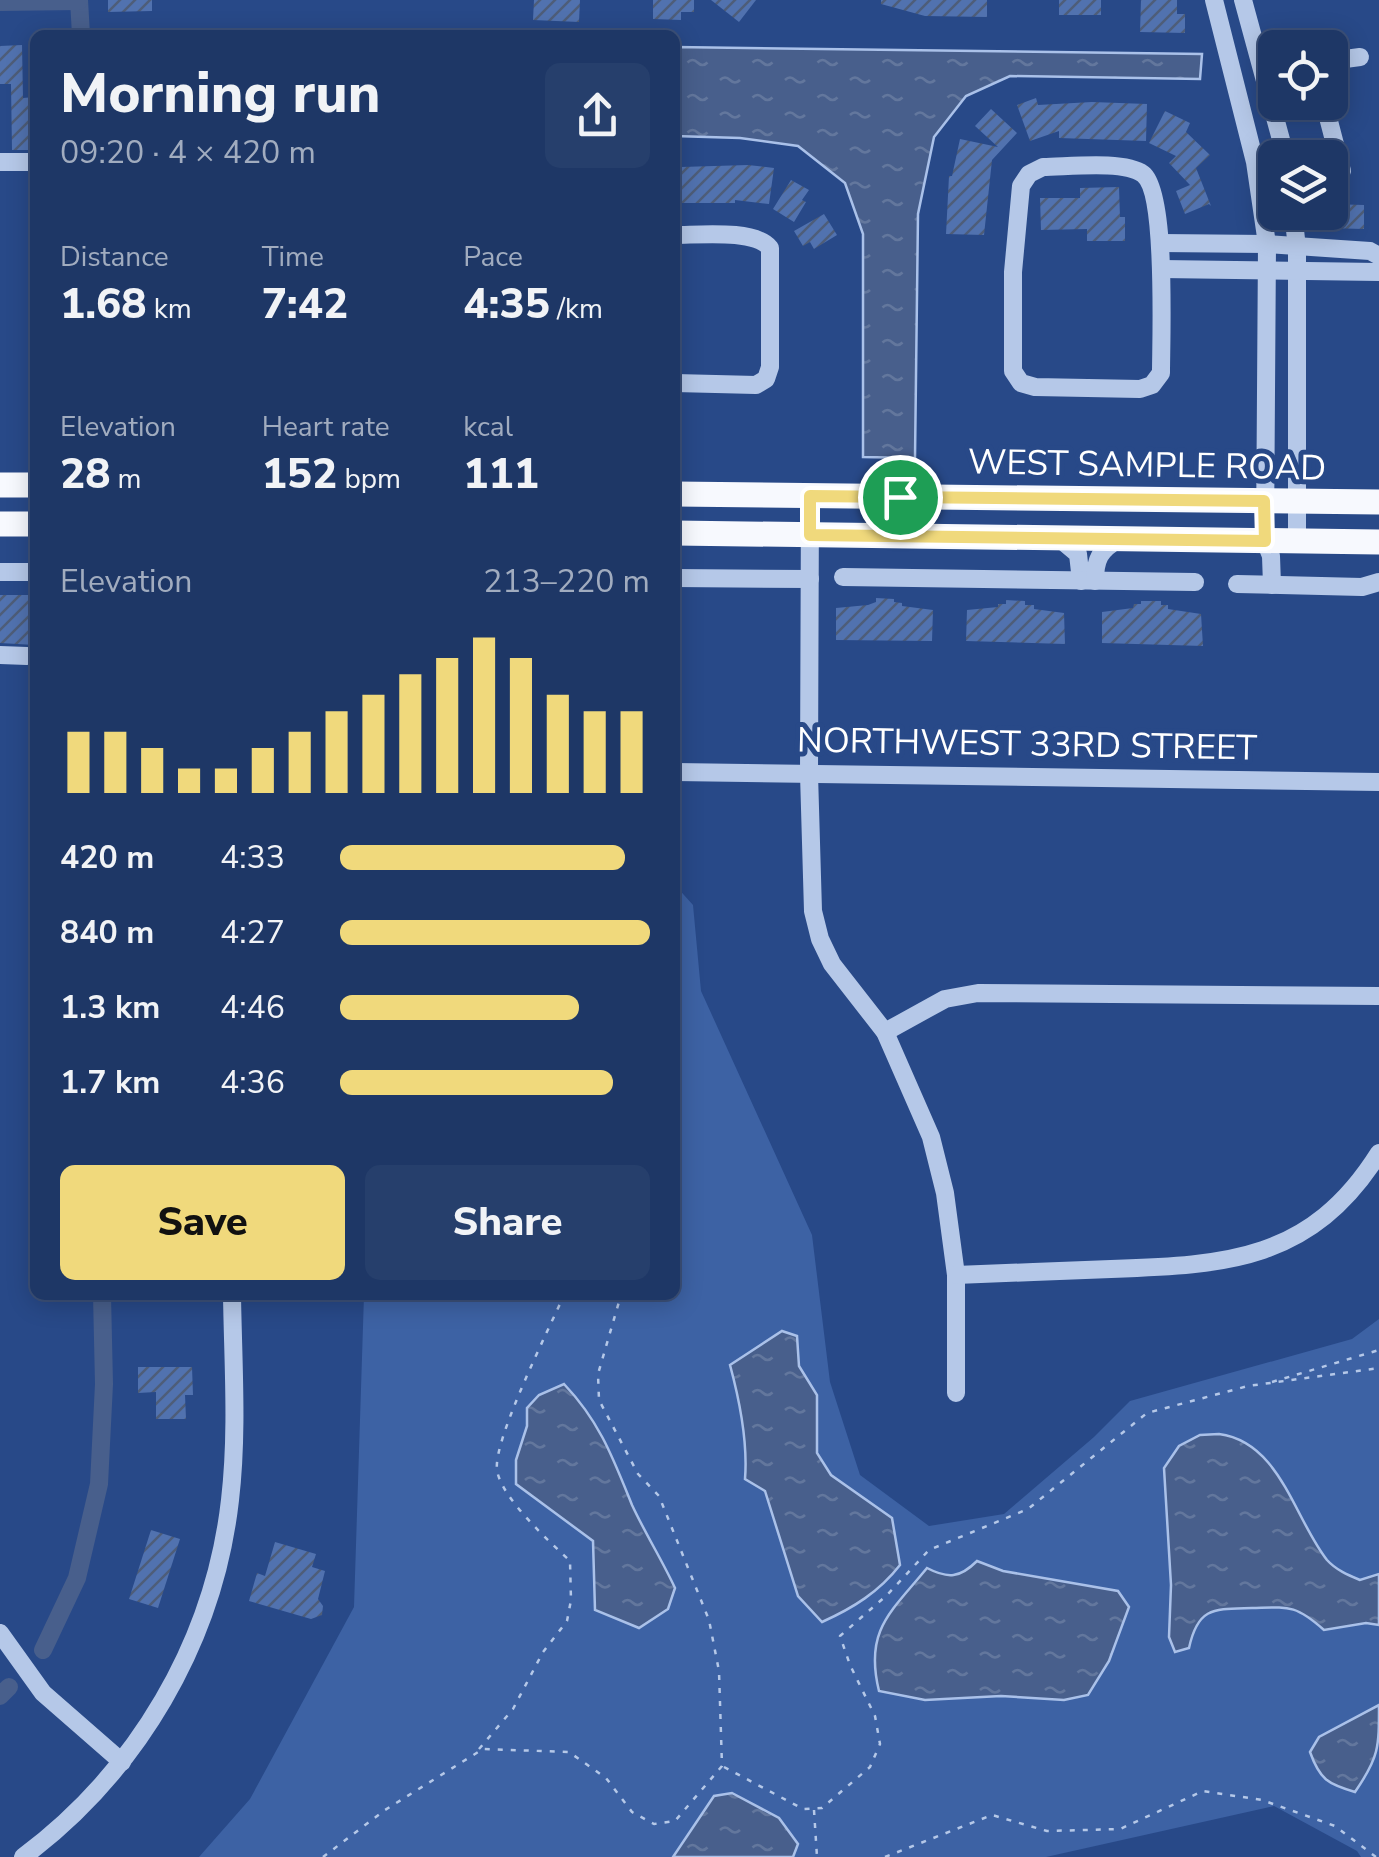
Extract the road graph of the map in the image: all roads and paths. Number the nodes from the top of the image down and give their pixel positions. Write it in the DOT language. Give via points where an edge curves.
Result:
graph roads {
  1 [pos="1214,0"];
  2 [pos="1243,0"];
  3 [pos="1360,57"];
  4 [pos="1348,59"];
  5 [pos="1281,140"];
  6 [pos="0,162"];
  7 [pos="30,162"];
  8 [pos="1296,230"];
  9 [pos="680,235"];
  10 [pos="1160,244"];
  11 [pos="1267,244"];
  12 [pos="1298,248"];
  13 [pos="1379,256"];
  14 [pos="1162,269"];
  15 [pos="1268,269"];
  16 [pos="1298,272"];
  17 [pos="1379,272"];
  18 [pos="680,383"];
  19 [pos="0,485"];
  20 [pos="30,486"];
  21 [pos="680,494"];
  22 [pos="810,496"];
  23 [pos="1264,501"];
  24 [pos="1296,501"];
  25 [pos="1379,502"];
  26 [pos="0,524"];
  27 [pos="30,524"];
  28 [pos="680,533"];
  29 [pos="810,535"];
  30 [pos="1059,538"];
  31 [pos="1119,539"];
  32 [pos="1297,540"];
  33 [pos="1265,541"];
  34 [pos="1379,542"];
  35 [pos="0,572"];
  36 [pos="30,572"];
  37 [pos="843,577"];
  38 [pos="680,578"];
  39 [pos="810,579"];
  40 [pos="1088,581"];
  41 [pos="1195,582"];
  42 [pos="1379,582"];
  43 [pos="1237,584"];
  44 [pos="1272,585"];
  45 [pos="0,655"];
  46 [pos="27,656"];
  47 [pos="680,772"];
  48 [pos="810,774"];
  49 [pos="1379,782"];
  50 [pos="1379,996"];
  51 [pos="886,1032"];
  52 [pos="1379,1152"];
  53 [pos="956,1274"];
  54 [pos="232,1300"];
  55 [pos="562,1300"];
  56 [pos="620,1300"];
  57 [pos="1379,1350"];
  58 [pos="1379,1368"];
  59 [pos="1266,1384"];
  60 [pos="956,1393"];
  61 [pos="0,1633"];
  62 [pos="477,1752"];
  63 [pos="122,1762"];
  64 [pos="722,1766"];
  65 [pos="814,1808"];
  66 [pos="23,1857"];
  67 [pos="323,1857"];
  68 [pos="817,1857"];
  69 [pos="885,1857"];
  70 [pos="1376,1857"];
  1 -- 11 [label="street"];
  2 -- 5 [label="street"];
  3 -- 4 [label="street"];
  6 -- 7 [label="street"];
  8 -- 12 [label="street"];
  9 -- 18 [label="street" via="750,236 770,248 766,379 756,385"];
  10 -- 11 [label="street"];
  10 -- 14 [label="street"];
  10 -- 14 [label="street" via="1152,190 1146,176 1130,167 1043,167 1029,174 1021,186 1013,272 1013,371 1021,383 1152,385 1160,373"];
  11 -- 12 [label="street"];
  11 -- 15 [label="street"];
  12 -- 13 [label="street" via="1370,250"];
  12 -- 16 [label="street"];
  14 -- 15 [label="street"];
  15 -- 16 [label="street"];
  15 -- 23 [label="street"];
  16 -- 17 [label="street"];
  16 -- 24 [label="street"];
  19 -- 20 [label="main road"];
  21 -- 22 [label="main road, WEST SAMPLE ROAD"];
  22 -- 23 [label="main road, WEST SAMPLE ROAD"];
  22 -- 29 [label="street"];
  23 -- 24 [label="main road, WEST SAMPLE ROAD"];
  23 -- 33 [label="street"];
  24 -- 25 [label="main road, WEST SAMPLE ROAD"];
  24 -- 32 [label="street"];
  26 -- 27 [label="main road"];
  28 -- 29 [label="main road, WEST SAMPLE ROAD"];
  29 -- 30 [label="main road, WEST SAMPLE ROAD"];
  29 -- 39 [label="street"];
  30 -- 31 [label="main road, WEST SAMPLE ROAD"];
  30 -- 40 [label="street" via="1078,554"];
  31 -- 33 [label="main road, WEST SAMPLE ROAD"];
  31 -- 40 [label="street" via="1103,548"];
  32 -- 33 [label="main road, WEST SAMPLE ROAD"];
  32 -- 34 [label="main road, WEST SAMPLE ROAD"];
  33 -- 44 [label="street"];
  35 -- 36 [label="street"];
  37 -- 40 [label="street"];
  38 -- 39 [label="street"];
  39 -- 48 [label="street"];
  40 -- 41 [label="street"];
  42 -- 44 [label="street"];
  43 -- 44 [label="street"];
  45 -- 46 [label="street"];
  47 -- 48 [label="street, NORTHWEST 33RD STREET"];
  48 -- 49 [label="street, NORTHWEST 33RD STREET"];
  48 -- 51 [label="street" via="813,911 820,938 832,964"];
  50 -- 51 [label="street" via="978,993 945,999"];
  51 -- 53 [label="street" via="931,1137"];
  52 -- 53 [label="street" via="1361,1182 1323,1219 1233,1261"];
  53 -- 60 [label="street"];
  54 -- 63 [label="street" via="234,1432 219,1566 196,1636"];
  55 -- 62 [label="path" via="501,1436 496,1472 522,1514 570,1562 571,1600 567,1621 513,1710"];
  56 -- 64 [label="path" via="598,1374 599,1400 638,1474 659,1496 709,1620 719,1671"];
  57 -- 59 [label="path"];
  58 -- 59 [label="path"];
  59 -- 65 [label="path" via="1147,1412 1028,1508 929,1550 840,1636 880,1744 870,1768"];
  61 -- 63 [label="street" via="43,1693"];
  62 -- 64 [label="path" via="569,1752 606,1778 632,1812 654,1824 674,1821"];
  62 -- 67 [label="path"];
  63 -- 66 [label="street" via="81,1809"];
  64 -- 65 [label="path" via="803,1809"];
  65 -- 68 [label="path"];
  69 -- 70 [label="path" via="992,1815 1047,1831 1120,1830 1203,1791 1262,1800 1335,1826"];
}
